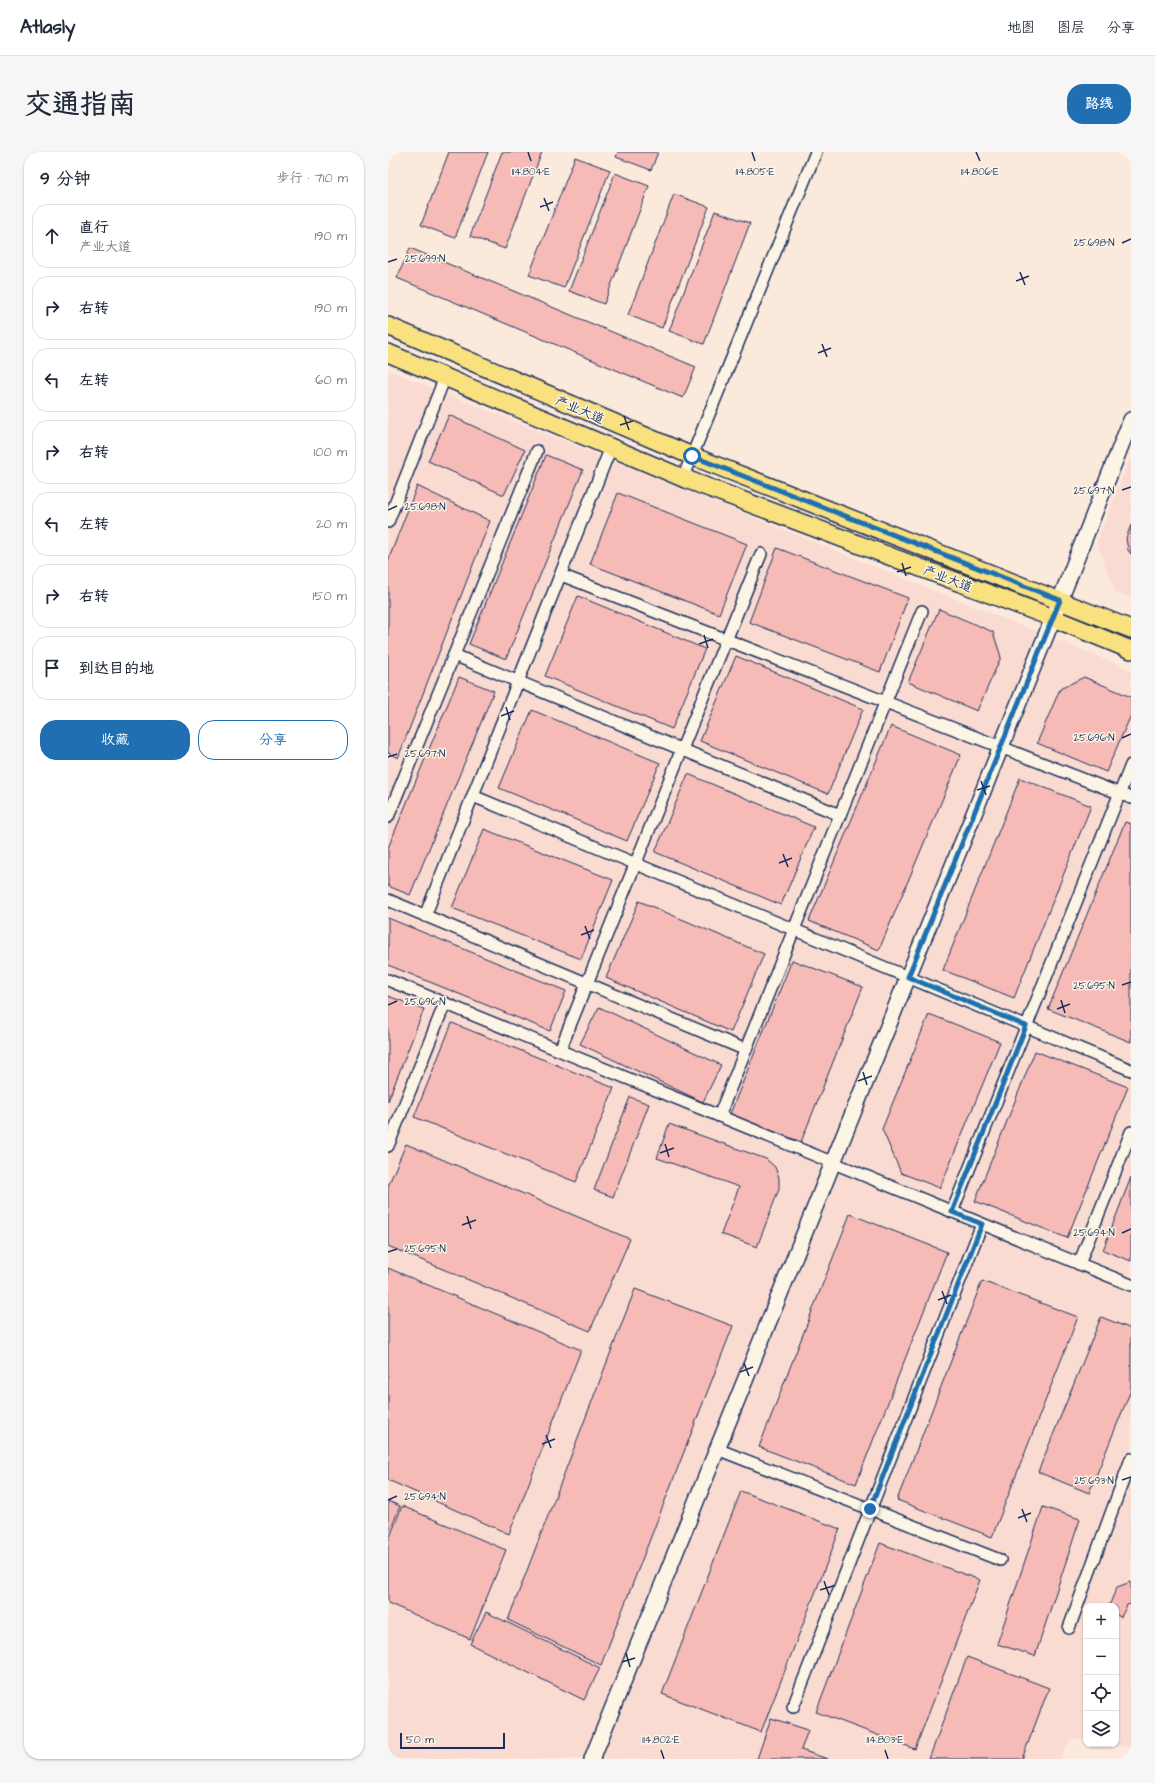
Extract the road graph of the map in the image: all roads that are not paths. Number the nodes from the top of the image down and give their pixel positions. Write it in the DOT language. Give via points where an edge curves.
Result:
graph roads {
  1 [pos="816,152"];
  2 [pos="388,326"];
  3 [pos="388,353"];
  4 [pos="444,378"];
  5 [pos="1131,420"];
  6 [pos="611,448"];
  7 [pos="537,452"];
  8 [pos="692,456"];
  9 [pos="683,478"];
  10 [pos="388,522"];
  11 [pos="761,554"];
  12 [pos="561,575"];
  13 [pos="1060,600"];
  14 [pos="922,611"];
  15 [pos="1053,618"];
  16 [pos="1131,629"];
  17 [pos="726,640"];
  18 [pos="1131,650"];
  19 [pos="454,655"];
  20 [pos="519,682"];
  21 [pos="885,702"];
  22 [pos="1001,747"];
  23 [pos="682,750"];
  24 [pos="1131,765"];
  25 [pos="1119,794"];
  26 [pos="473,796"];
  27 [pos="1131,798"];
  28 [pos="840,815"];
  29 [pos="388,817"];
  30 [pos="636,864"];
  31 [pos="388,900"];
  32 [pos="425,916"];
  33 [pos="794,930"];
  34 [pos="908,977"];
  35 [pos="388,980"];
  36 [pos="587,984"];
  37 [pos="445,1003"];
  38 [pos="1026,1026"];
  39 [pos="560,1050"];
  40 [pos="746,1050"];
  41 [pos="1131,1070"];
  42 [pos="719,1116"];
  43 [pos="1131,1132"];
  44 [pos="388,1146"];
  45 [pos="833,1163"];
  46 [pos="952,1212"];
  47 [pos="982,1224"];
  48 [pos="1079,1264"];
  49 [pos="1131,1285"];
  50 [pos="717,1449"];
  51 [pos="1131,1459"];
  52 [pos="870,1509"];
  53 [pos="1000,1560"];
  54 [pos="1069,1628"];
  55 [pos="793,1707"];
  56 [pos="592,1759"];
  1 -- 8 [label="street"];
  2 -- 8 [label="main road, 产业大道"];
  3 -- 4 [label="main road, 产业大道"];
  4 -- 6 [label="main road, 产业大道"];
  4 -- 10 [label="street"];
  5 -- 13 [label="street"];
  6 -- 9 [label="main road, 产业大道"];
  6 -- 12 [label="street"];
  7 -- 19 [label="street"];
  8 -- 9 [label="street"];
  8 -- 13 [label="main road, 产业大道"];
  9 -- 15 [label="main road, 产业大道"];
  11 -- 17 [label="street"];
  12 -- 17 [label="street"];
  12 -- 20 [label="street"];
  13 -- 15 [label="street"];
  13 -- 16 [label="main road, 产业大道"];
  14 -- 21 [label="street"];
  15 -- 18 [label="main road, 产业大道"];
  15 -- 22 [label="street"];
  17 -- 21 [label="street"];
  17 -- 23 [label="street"];
  19 -- 20 [label="street"];
  19 -- 29 [label="street"];
  20 -- 23 [label="street"];
  20 -- 26 [label="street"];
  21 -- 22 [label="street"];
  21 -- 28 [label="street"];
  22 -- 25 [label="street"];
  22 -- 34 [label="street"];
  23 -- 28 [label="street"];
  23 -- 30 [label="street"];
  24 -- 25 [label="street"];
  25 -- 27 [label="street"];
  25 -- 38 [label="street"];
  26 -- 30 [label="street"];
  26 -- 32 [label="street"];
  28 -- 33 [label="street"];
  30 -- 33 [label="street"];
  30 -- 36 [label="street"];
  31 -- 32 [label="street"];
  32 -- 36 [label="street"];
  33 -- 34 [label="street"];
  33 -- 40 [label="street"];
  34 -- 38 [label="street"];
  34 -- 45 [label="street"];
  35 -- 37 [label="street"];
  36 -- 39 [label="street"];
  36 -- 40 [label="street"];
  37 -- 39 [label="street"];
  37 -- 44 [label="street"];
  38 -- 41 [label="street"];
  38 -- 46 [label="street"];
  39 -- 42 [label="street"];
  40 -- 42 [label="street"];
  42 -- 45 [label="street"];
  43 -- 48 [label="street"];
  45 -- 46 [label="street"];
  45 -- 50 [label="street"];
  46 -- 47 [label="street"];
  47 -- 48 [label="street"];
  47 -- 52 [label="street"];
  48 -- 49 [label="street"];
  50 -- 52 [label="street"];
  50 -- 56 [label="street"];
  51 -- 54 [label="street"];
  52 -- 53 [label="street"];
  52 -- 55 [label="street"];
}
